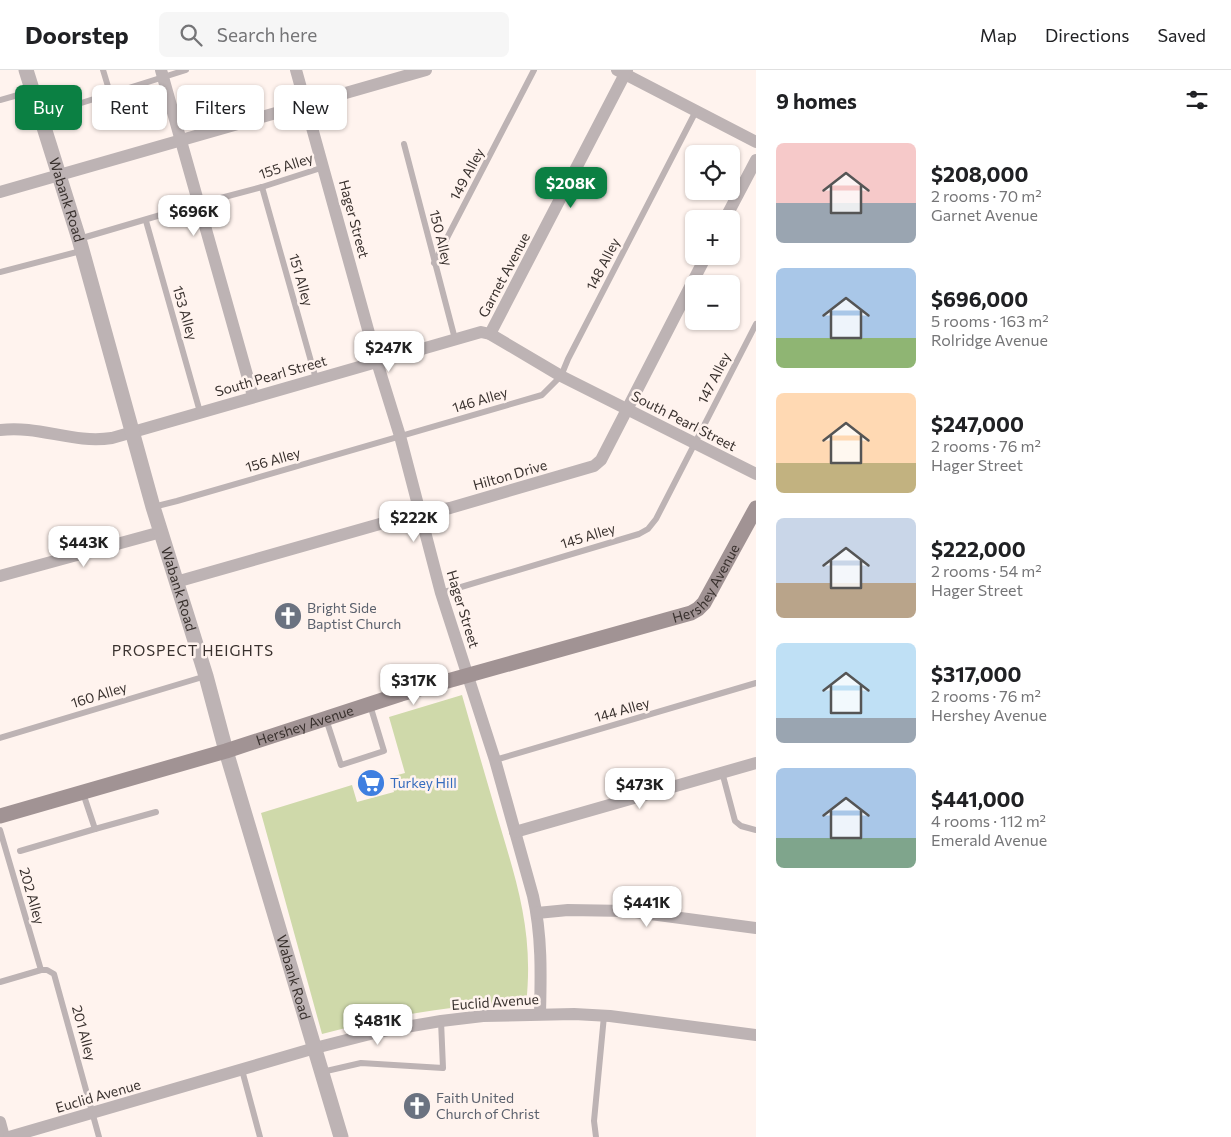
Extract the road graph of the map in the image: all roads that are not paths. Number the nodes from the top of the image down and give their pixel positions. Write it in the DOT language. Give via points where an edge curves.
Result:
graph roads {
  1 [pos="26,70"];
  2 [pos="103,70"];
  3 [pos="186,70"];
  4 [pos="296,70"];
  5 [pos="426,70"];
  6 [pos="534,70"];
  7 [pos="623,71"];
  8 [pos="162,73"];
  9 [pos="30,85"];
  10 [pos="108,85"];
  11 [pos="131,85"];
  12 [pos="300,85"];
  13 [pos="347,93"];
  14 [pos="15,96"];
  15 [pos="0,100"];
  16 [pos="696,111"];
  17 [pos="274,114"];
  18 [pos="45,130"];
  19 [pos="313,130"];
  20 [pos="181,140"];
  21 [pos="756,142"];
  22 [pos="404,144"];
  23 [pos="756,160"];
  24 [pos="324,167"];
  25 [pos="59,175"];
  26 [pos="262,187"];
  27 [pos="0,192"];
  28 [pos="198,204"];
  29 [pos="730,210"];
  30 [pos="146,221"];
  31 [pos="80,245"];
  32 [pos="434,263"];
  33 [pos="701,265"];
  34 [pos="0,272"];
  35 [pos="756,324"];
  36 [pos="490,334"];
  37 [pos="455,339"];
  38 [pos="377,362"];
  39 [pos="561,376"];
  40 [pos="316,379"];
  41 [pos="253,396"];
  42 [pos="627,409"];
  43 [pos="200,412"];
  44 [pos="0,430"];
  45 [pos="132,432"];
  46 [pos="400,436"];
  47 [pos="695,444"];
  48 [pos="756,474"];
  49 [pos="153,507"];
  50 [pos="756,508"];
  51 [pos="421,514"];
  52 [pos="161,532"];
  53 [pos="0,576"];
  54 [pos="176,582"];
  55 [pos="441,594"];
  56 [pos="468,675"];
  57 [pos="206,676"];
  58 [pos="756,683"];
  59 [pos="370,704"];
  60 [pos="326,718"];
  61 [pos="0,738"];
  62 [pos="226,750"];
  63 [pos="495,760"];
  64 [pos="756,762"];
  65 [pos="722,772"];
  66 [pos="83,792"];
  67 [pos="156,812"];
  68 [pos="0,816"];
  69 [pos="95,829"];
  70 [pos="0,830"];
  71 [pos="756,830"];
  72 [pos="516,832"];
  73 [pos="20,851"];
  74 [pos="537,913"];
  75 [pos="756,928"];
  76 [pos="41,970"];
  77 [pos="0,982"];
  78 [pos="540,1014"];
  79 [pos="604,1016"];
  80 [pos="441,1021"];
  81 [pos="756,1035"];
  82 [pos="315,1048"];
  83 [pos="242,1070"];
  84 [pos="322,1072"];
  85 [pos="93,1113"];
  86 [pos="0,1122"];
  87 [pos="4,1137"];
  88 [pos="9,1137"];
  89 [pos="100,1137"];
  90 [pos="260,1137"];
  91 [pos="341,1137"];
  92 [pos="596,1137"];
  1 -- 9 [label="street, Wabank Road"];
  2 -- 10 [label="lane"];
  3 -- 8 [label="lane"];
  4 -- 12 [label="street, Hager Street"];
  5 -- 13 [label="street"];
  6 -- 32 [label="lane, 149 Alley"];
  7 -- 16 [label="street"];
  7 -- 36 [label="street, Garnet Avenue"];
  8 -- 11 [label="lane"];
  8 -- 20 [label="street"];
  14 -- 15 [label="lane"];
  16 -- 21 [label="street"];
  16 -- 39 [label="lane, 148 Alley"];
  17 -- 20 [label="street"];
  18 -- 25 [label="street, Wabank Road"];
  19 -- 24 [label="street, Hager Street"];
  20 -- 25 [label="street"];
  20 -- 28 [label="street"];
  22 -- 32 [label="lane, 150 Alley"];
  23 -- 29 [label="street"];
  24 -- 26 [label="lane, 155 Alley"];
  24 -- 38 [label="street, Hager Street"];
  25 -- 27 [label="street"];
  25 -- 31 [label="street, Wabank Road"];
  26 -- 28 [label="lane, 155 Alley"];
  26 -- 40 [label="lane, 151 Alley"];
  28 -- 30 [label="lane, 155 Alley"];
  28 -- 41 [label="street"];
  30 -- 31 [label="lane, 155 Alley"];
  30 -- 43 [label="lane, 153 Alley"];
  31 -- 34 [label="lane, 155 Alley"];
  31 -- 45 [label="street, Wabank Road"];
  32 -- 37 [label="lane, 150 Alley"];
  33 -- 42 [label="street, Hilton Drive"];
  35 -- 47 [label="lane, 147 Alley"];
  36 -- 37 [label="street, South Pearl Street" via="481,332"];
  36 -- 39 [label="street, South Pearl Street"];
  37 -- 38 [label="street, South Pearl Street"];
  38 -- 40 [label="street, South Pearl Street"];
  38 -- 46 [label="street, Hager Street"];
  39 -- 42 [label="street, South Pearl Street"];
  39 -- 46 [label="lane, 146 Alley" via="542,395"];
  40 -- 41 [label="street, South Pearl Street"];
  41 -- 43 [label="street, South Pearl Street"];
  42 -- 47 [label="street, South Pearl Street"];
  42 -- 51 [label="street, Hilton Drive" via="601,460 594,466"];
  43 -- 45 [label="street, South Pearl Street"];
  44 -- 45 [label="street, South Pearl Street" via="36,430 67,438 96,440"];
  45 -- 49 [label="street, Wabank Road"];
  46 -- 49 [label="lane, 156 Alley"];
  46 -- 51 [label="street, Hager Street"];
  47 -- 48 [label="street, South Pearl Street"];
  47 -- 55 [label="lane, 145 Alley" via="656,520 648,529"];
  49 -- 52 [label="street, Wabank Road"];
  50 -- 56 [label="main road, Hershey Avenue" via="698,609"];
  51 -- 54 [label="street, Hilton Drive"];
  51 -- 55 [label="street, Hager Street"];
  52 -- 53 [label="street"];
  52 -- 54 [label="street, Wabank Road"];
  54 -- 57 [label="street, Wabank Road"];
  55 -- 56 [label="street, Hager Street"];
  56 -- 59 [label="main road, Hershey Avenue"];
  56 -- 63 [label="street, Hager Street"];
  57 -- 61 [label="lane, 160 Alley"];
  57 -- 62 [label="street, Wabank Road"];
  58 -- 63 [label="lane, 144 Alley"];
  59 -- 60 [label="main road, Hershey Avenue"];
  59 -- 60 [label="lane" via="384,751 367,757 341,765"];
  60 -- 62 [label="main road, Hershey Avenue"];
  62 -- 66 [label="main road, Hershey Avenue"];
  62 -- 82 [label="street, Wabank Road"];
  63 -- 72 [label="street, Hager Street"];
  64 -- 65 [label="street"];
  65 -- 71 [label="lane" via="735,821"];
  65 -- 72 [label="street"];
  66 -- 68 [label="main road, Hershey Avenue"];
  66 -- 69 [label="lane"];
  67 -- 69 [label="lane"];
  69 -- 73 [label="lane"];
  70 -- 76 [label="lane, 202 Alley"];
  72 -- 74 [label="street, Hager Street"];
  74 -- 75 [label="street" via="628,911"];
  74 -- 78 [label="street, Hager Street"];
  76 -- 77 [label="lane"];
  76 -- 85 [label="lane, 201 Alley" via="54,974"];
  78 -- 79 [label="street, Euclid Avenue"];
  78 -- 80 [label="street, Euclid Avenue"];
  79 -- 81 [label="street, Euclid Avenue"];
  79 -- 92 [label="lane" via="594,1121"];
  80 -- 82 [label="street, Euclid Avenue" via="382,1031"];
  80 -- 84 [label="lane" via="444,1068 361,1063"];
  82 -- 83 [label="street, Euclid Avenue"];
  82 -- 84 [label="street, Wabank Road"];
  83 -- 85 [label="street, Euclid Avenue"];
  83 -- 90 [label="lane"];
  84 -- 91 [label="street, Wabank Road"];
  85 -- 88 [label="street, Euclid Avenue"];
  85 -- 89 [label="lane"];
  86 -- 87 [label="street"];
}
